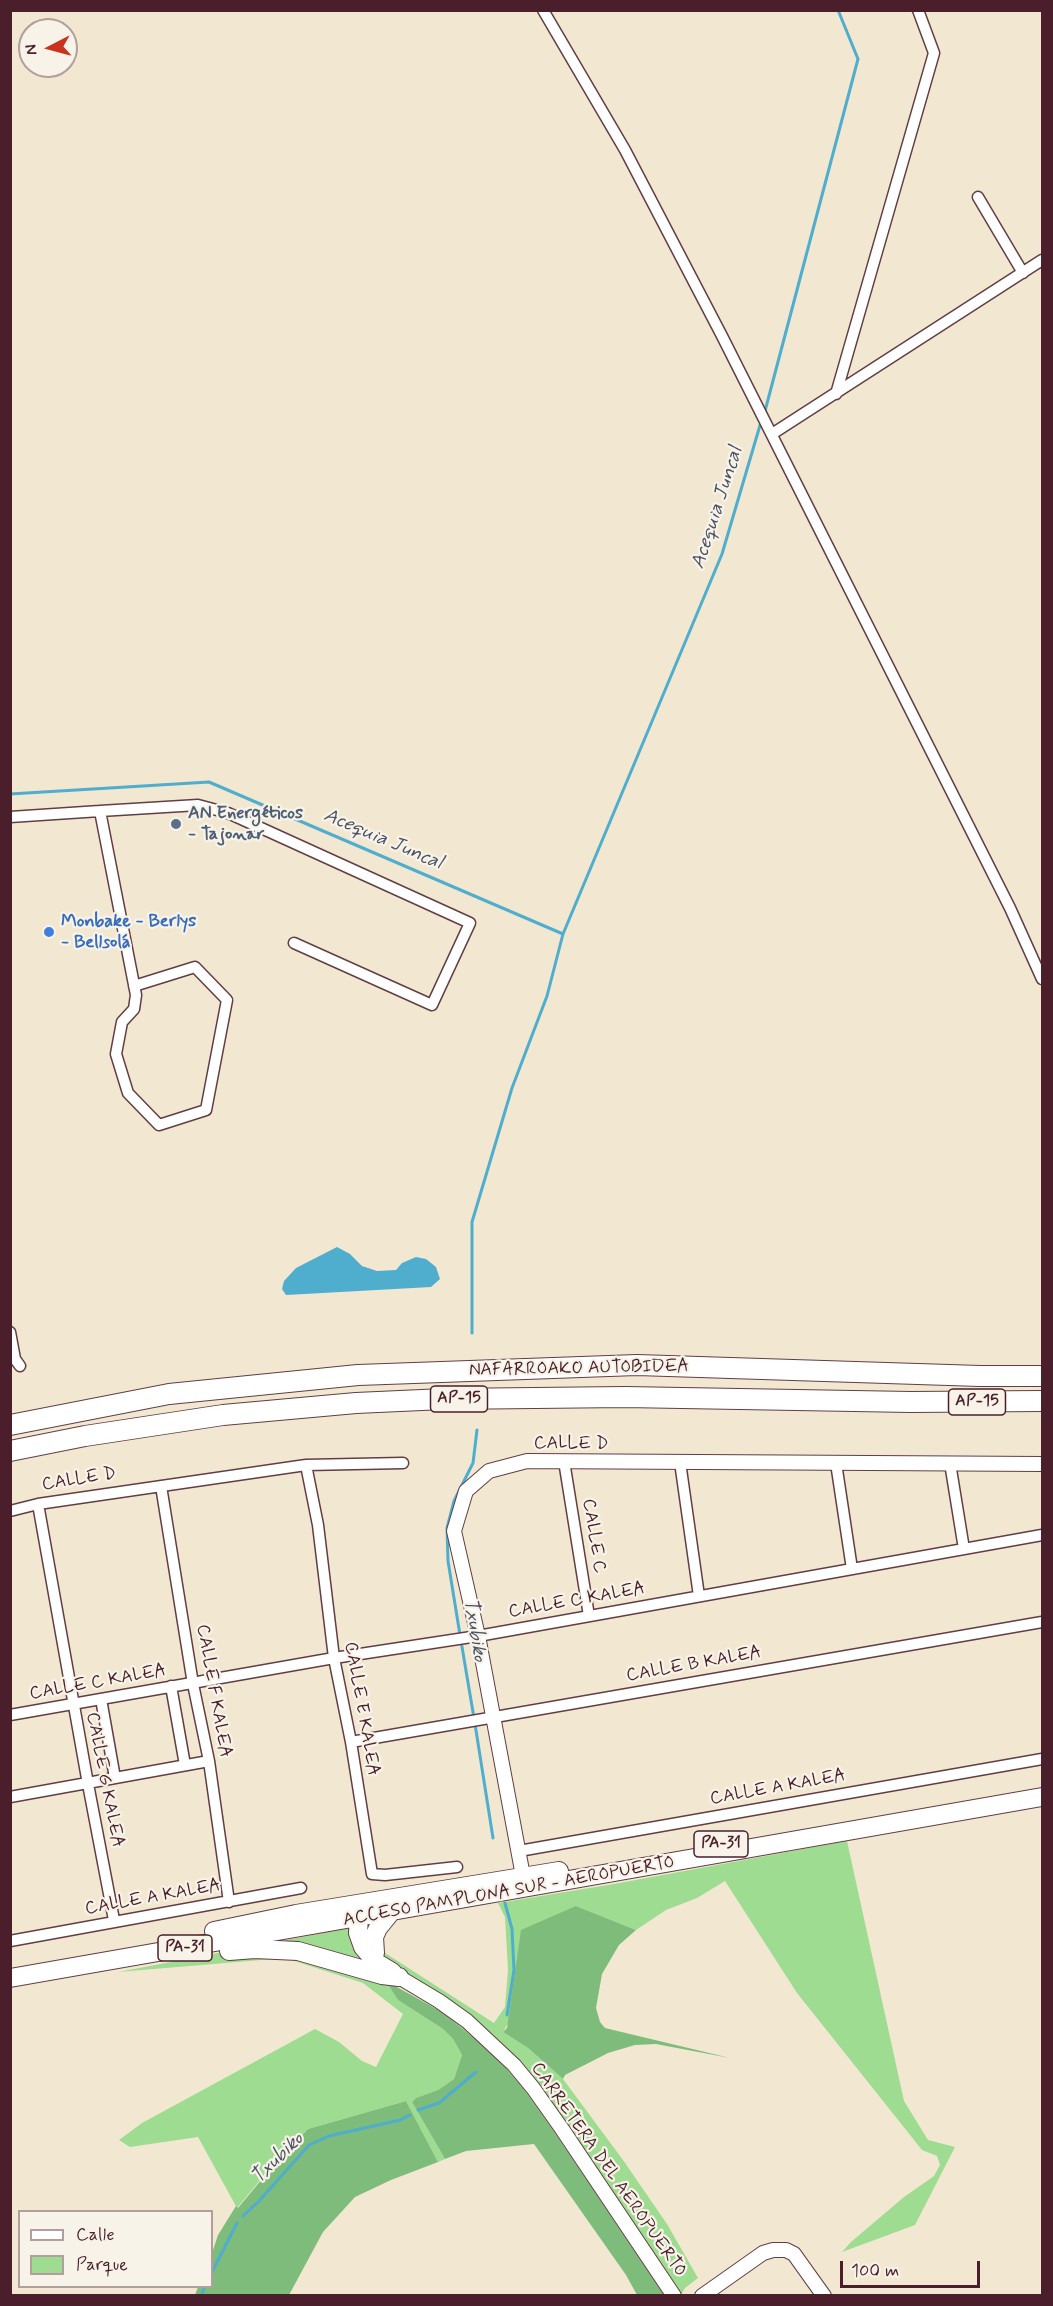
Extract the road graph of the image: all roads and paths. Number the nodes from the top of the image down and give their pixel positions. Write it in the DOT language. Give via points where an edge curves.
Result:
graph roads {
  1 [pos="543,10"];
  2 [pos="918,10"];
  3 [pos="978,197"];
  4 [pos="1042,260"];
  5 [pos="1023,273"];
  6 [pos="836,394"];
  7 [pos="772,434"];
  8 [pos="100,811"];
  9 [pos="10,817"];
  10 [pos="294,943"];
  11 [pos="1042,979"];
  12 [pos="134,986"];
  13 [pos="10,1332"];
  14 [pos="20,1366"];
  15 [pos="1042,1376"];
  16 [pos="169,1394"];
  17 [pos="1042,1401"];
  18 [pos="911,1402"];
  19 [pos="10,1414"];
  20 [pos="1042,1414"];
  21 [pos="10,1425"];
  22 [pos="10,1451"];
  23 [pos="564,1461"];
  24 [pos="680,1462"];
  25 [pos="403,1463"];
  26 [pos="836,1463"];
  27 [pos="950,1463"];
  28 [pos="306,1464"];
  29 [pos="1042,1464"];
  30 [pos="161,1486"];
  31 [pos="38,1504"];
  32 [pos="10,1511"];
  33 [pos="1042,1535"];
  34 [pos="964,1549"];
  35 [pos="852,1569"];
  36 [pos="699,1596"];
  37 [pos="589,1616"];
  38 [pos="1042,1622"];
  39 [pos="478,1636"];
  40 [pos="333,1658"];
  41 [pos="194,1684"];
  42 [pos="171,1686"];
  43 [pos="101,1699"];
  44 [pos="74,1705"];
  45 [pos="10,1715"];
  46 [pos="486,1718"];
  47 [pos="351,1742"];
  48 [pos="1042,1759"];
  49 [pos="209,1761"];
  50 [pos="185,1765"];
  51 [pos="115,1778"];
  52 [pos="88,1784"];
  53 [pos="1042,1789"];
  54 [pos="10,1797"];
  55 [pos="1042,1797"];
  56 [pos="519,1851"];
  57 [pos="457,1867"];
  58 [pos="523,1876"];
  59 [pos="301,1888"];
  60 [pos="400,1896"];
  61 [pos="229,1902"];
  62 [pos="391,1912"];
  63 [pos="296,1914"];
  64 [pos="359,1918"];
  65 [pos="114,1920"];
  66 [pos="10,1941"];
  67 [pos="375,1953"];
  68 [pos="114,1960"];
  69 [pos="10,1968"];
  70 [pos="393,1973"];
  71 [pos="10,1978"];
  72 [pos="674,2295"];
  73 [pos="702,2295"];
  74 [pos="824,2295"];
  1 -- 7 [label="street" via="625,150"];
  2 -- 6 [label="street" via="934,53"];
  3 -- 5 [label="street"];
  4 -- 5 [label="street"];
  5 -- 6 [label="street"];
  6 -- 7 [label="street"];
  7 -- 11 [label="street"];
  8 -- 9 [label="street"];
  8 -- 10 [label="street" via="198,805 228,813 471,922 432,1005"];
  8 -- 12 [label="street"];
  12 -- 12 [label="street" via="195,967 227,1000 206,1110 159,1125 128,1094 116,1054 122,1022 134,1009"];
  13 -- 14 [label="street"];
  15 -- 16 [label="highway, NAFARROAKO AUTOBIDEA / AP-15" via="637,1365 358,1375"];
  16 -- 19 [label="highway" via="118,1395"];
  16 -- 21 [label="highway, NAFARROAKO AUTOBIDEA / AP-15"];
  17 -- 18 [label="highway, AP-15"];
  18 -- 20 [label="highway" via="959,1410"];
  18 -- 22 [label="highway, NAFARROAKO AUTOBIDEA / AP-15" via="626,1396 356,1403 223,1415"];
  23 -- 24 [label="street, CALLE D"];
  23 -- 37 [label="street, CALLE C"];
  23 -- 39 [label="street, CALLE D" via="527,1461 489,1471 466,1491 454,1531"];
  24 -- 26 [label="street, CALLE D"];
  24 -- 36 [label="street"];
  25 -- 28 [label="street, CALLE D"];
  26 -- 27 [label="street, CALLE D"];
  26 -- 35 [label="street"];
  27 -- 29 [label="street, CALLE D"];
  27 -- 34 [label="street"];
  28 -- 30 [label="street, CALLE D"];
  28 -- 40 [label="street, CALLE E KALEA" via="318,1525"];
  30 -- 31 [label="street, CALLE D"];
  30 -- 41 [label="street, CALLE F KALEA"];
  31 -- 32 [label="street, CALLE D"];
  31 -- 44 [label="street, CALLE G KALEA"];
  33 -- 34 [label="street, CALLE C KALEA"];
  34 -- 35 [label="street, CALLE C KALEA"];
  35 -- 36 [label="street, CALLE C KALEA"];
  36 -- 37 [label="street, CALLE C KALEA"];
  37 -- 39 [label="street, CALLE C KALEA"];
  38 -- 46 [label="street, CALLE B KALEA"];
  39 -- 40 [label="street, CALLE C KALEA"];
  39 -- 46 [label="street, CALLE D"];
  40 -- 41 [label="street, CALLE C KALEA"];
  40 -- 47 [label="street, CALLE E KALEA"];
  41 -- 42 [label="street, CALLE C KALEA"];
  41 -- 49 [label="street, CALLE F KALEA"];
  42 -- 43 [label="street, CALLE C KALEA"];
  42 -- 50 [label="street"];
  43 -- 44 [label="street, CALLE C KALEA"];
  43 -- 51 [label="street"];
  44 -- 45 [label="street, CALLE C KALEA"];
  44 -- 52 [label="street, CALLE G KALEA"];
  46 -- 47 [label="street, CALLE B KALEA"];
  46 -- 56 [label="street, CALLE D"];
  47 -- 57 [label="street, CALLE E KALEA" via="372,1874"];
  48 -- 56 [label="street, CALLE A KALEA"];
  49 -- 50 [label="street"];
  49 -- 61 [label="street, CALLE F KALEA"];
  50 -- 51 [label="street"];
  51 -- 52 [label="street"];
  52 -- 54 [label="street"];
  52 -- 65 [label="street, CALLE G KALEA"];
  53 -- 58 [label="highway, ACCESO PAMPLONA SUR - AEROPUERTO / PA-31"];
  55 -- 62 [label="highway, ACCESO PAMPLONA SUR - AEROPUERTO / PA-31"];
  56 -- 58 [label="street, CALLE D"];
  58 -- 60 [label="highway, ACCESO PAMPLONA SUR - AEROPUERTO / PA-31"];
  59 -- 61 [label="street, CALLE A KALEA"];
  60 -- 63 [label="highway, ACCESO PAMPLONA SUR - AEROPUERTO / PA-31"];
  60 -- 64 [label="highway" via="388,1905 367,1909"];
  61 -- 65 [label="street, CALLE A KALEA"];
  62 -- 64 [label="highway, ACCESO PAMPLONA SUR - AEROPUERTO / PA-31"];
  62 -- 67 [label="highway" via="374,1937"];
  63 -- 64 [label="highway" via="317,1917 345,1913"];
  63 -- 69 [label="highway, ACCESO PAMPLONA SUR - AEROPUERTO / PA-31"];
  64 -- 67 [label="highway"];
  64 -- 68 [label="highway, ACCESO PAMPLONA SUR - AEROPUERTO / PA-31"];
  64 -- 70 [label="highway" via="358,1933 363,1947"];
  65 -- 66 [label="street, CALLE A KALEA"];
  67 -- 70 [label="highway"];
  68 -- 70 [label="highway" via="146,1963 255,1949 298,1951 382,1975"];
  68 -- 71 [label="highway, ACCESO PAMPLONA SUR - AEROPUERTO / PA-31"];
  70 -- 72 [label="street, CARRETERA DEL AEROPUERTO" via="467,2021 513,2065 556,2121"];
  73 -- 74 [label="street" via="763,2253 786,2250 794,2254"];
}
